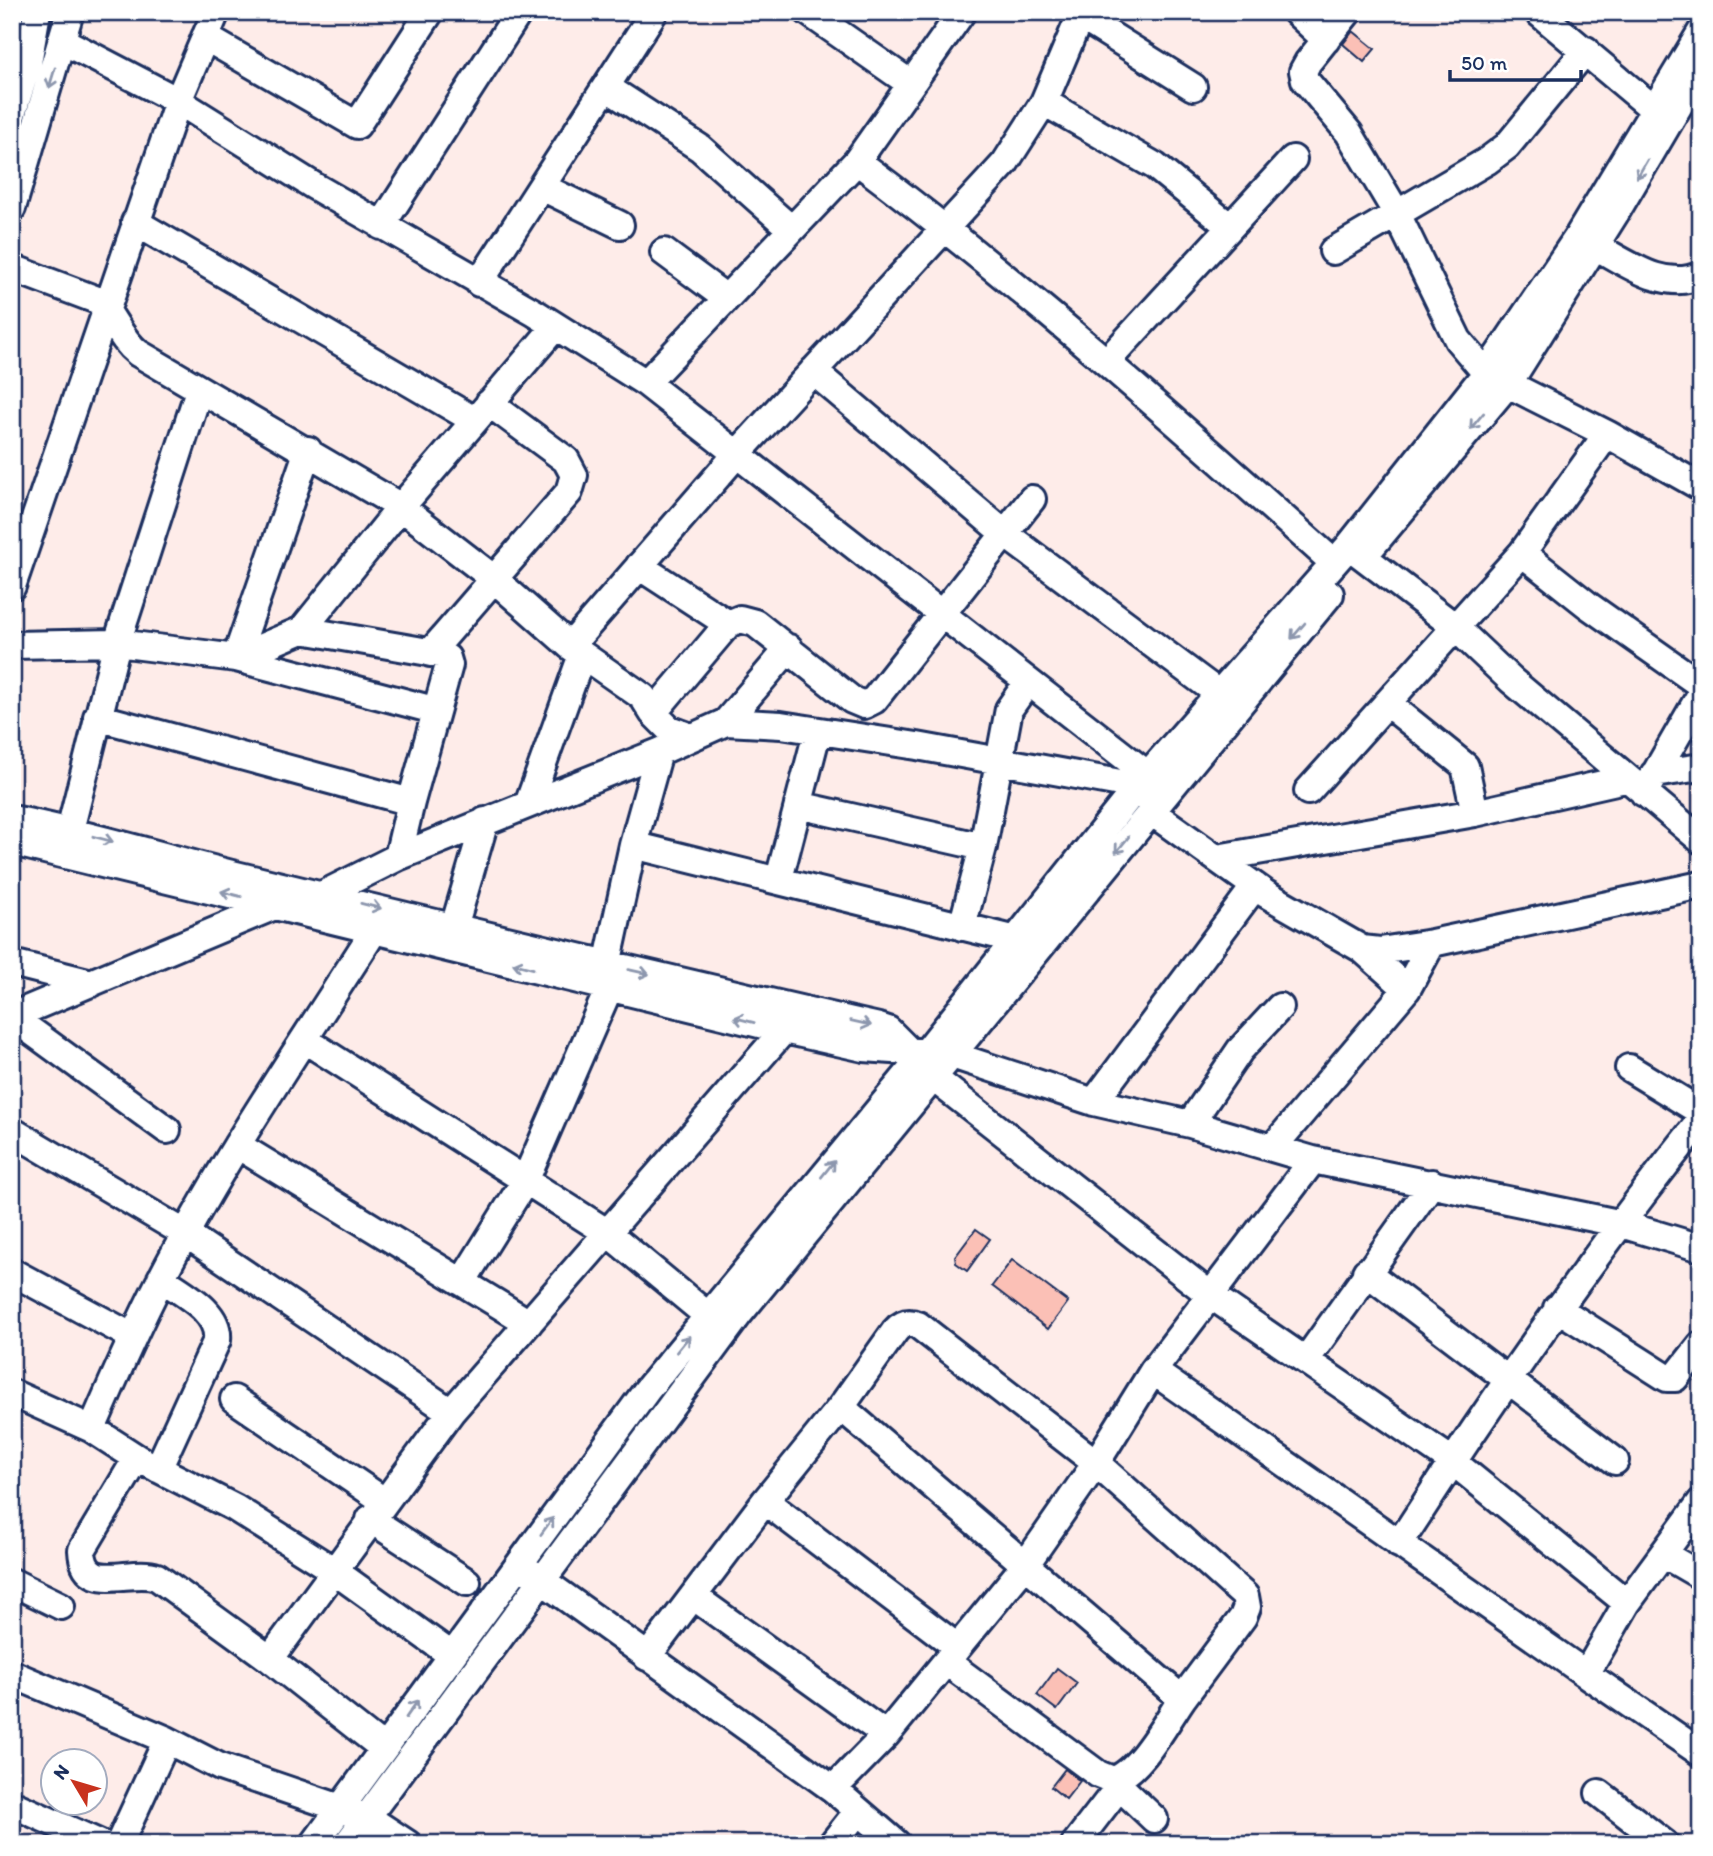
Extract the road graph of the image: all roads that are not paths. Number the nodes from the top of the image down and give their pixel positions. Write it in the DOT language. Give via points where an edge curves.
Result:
graph roads {
  1 [pos="37,12"];
  2 [pos="70,12"];
  3 [pos="216,12"];
  4 [pos="430,12"];
  5 [pos="519,12"];
  6 [pos="654,12"];
  7 [pos="808,12"];
  8 [pos="962,12"];
  9 [pos="1296,12"];
  10 [pos="1348,12"];
  11 [pos="1081,14"];
  12 [pos="1546,15"];
  13 [pos="1701,32"];
  14 [pos="205,37"];
  15 [pos="1326,40"];
  16 [pos="63,41"];
  17 [pos="1586,50"];
  18 [pos="1701,68"];
  19 [pos="911,84"];
  20 [pos="606,87"];
  21 [pos="1193,87"];
  22 [pos="178,101"];
  23 [pos="1044,102"];
  24 [pos="1692,102"];
  25 [pos="12,114"];
  26 [pos="1662,115"];
  27 [pos="22,139"];
  28 [pos="1293,159"];
  29 [pos="856,161"];
  30 [pos="541,187"];
  31 [pos="12,208"];
  32 [pos="1396,212"];
  33 [pos="135,222"];
  34 [pos="620,225"];
  35 [pos="382,226"];
  36 [pos="946,227"];
  37 [pos="1230,227"];
  38 [pos="792,229"];
  39 [pos="1595,246"];
  40 [pos="1334,251"];
  41 [pos="664,252"];
  42 [pos="12,268"];
  43 [pos="1701,275"];
  44 [pos="479,283"];
  45 [pos="726,298"];
  46 [pos="106,308"];
  47 [pos="555,327"];
  48 [pos="1108,360"];
  49 [pos="813,371"];
  50 [pos="1497,379"];
  51 [pos="646,383"];
  52 [pos="199,390"];
  53 [pos="481,412"];
  54 [pos="1607,434"];
  55 [pos="308,450"];
  56 [pos="736,455"];
  57 [pos="1698,478"];
  58 [pos="1032,499"];
  59 [pos="401,507"];
  60 [pos="1004,534"];
  61 [pos="1522,553"];
  62 [pos="1349,555"];
  63 [pos="639,566"];
  64 [pos="492,579"];
  65 [pos="12,586"];
  66 [pos="942,613"];
  67 [pos="728,624"];
  68 [pos="1454,626"];
  69 [pos="302,630"];
  70 [pos="117,643"];
  71 [pos="12,645"];
  72 [pos="789,648"];
  73 [pos="576,650"];
  74 [pos="430,653"];
  75 [pos="236,658"];
  76 [pos="1028,682"];
  77 [pos="1701,685"];
  78 [pos="1218,693"];
  79 [pos="1701,694"];
  80 [pos="1387,703"];
  81 [pos="434,710"];
  82 [pos="653,713"];
  83 [pos="97,717"];
  84 [pos="726,722"];
  85 [pos="817,733"];
  86 [pos="688,736"];
  87 [pos="659,752"];
  88 [pos="1001,760"];
  89 [pos="1701,767"];
  90 [pos="1641,782"];
  91 [pos="1150,791"];
  92 [pos="1308,791"];
  93 [pos="411,802"];
  94 [pos="529,802"];
  95 [pos="798,806"];
  96 [pos="1475,813"];
  97 [pos="12,819"];
  98 [pos="485,821"];
  99 [pos="70,830"];
  100 [pos="1701,840"];
  101 [pos="12,842"];
  102 [pos="634,845"];
  103 [pos="983,847"];
  104 [pos="398,857"];
  105 [pos="1217,858"];
  106 [pos="779,879"];
  107 [pos="1701,885"];
  108 [pos="1255,886"];
  109 [pos="324,894"];
  110 [pos="276,905"];
  111 [pos="454,927"];
  112 [pos="962,928"];
  113 [pos="375,929"];
  114 [pos="1017,940"];
  115 [pos="1432,943"];
  116 [pos="1362,949"];
  117 [pos="12,963"];
  118 [pos="608,975"];
  119 [pos="92,983"];
  120 [pos="1408,989"];
  121 [pos="1280,1007"];
  122 [pos="12,1017"];
  123 [pos="785,1030"];
  124 [pos="305,1040"];
  125 [pos="929,1058"];
  126 [pos="1629,1068"];
  127 [pos="1094,1102"];
  128 [pos="1701,1112"];
  129 [pos="1701,1120"];
  130 [pos="1190,1124"];
  131 [pos="167,1130"];
  132 [pos="12,1132"];
  133 [pos="237,1145"];
  134 [pos="1273,1147"];
  135 [pos="1313,1160"];
  136 [pos="525,1181"];
  137 [pos="1432,1183"];
  138 [pos="1618,1223"];
  139 [pos="608,1233"];
  140 [pos="186,1234"];
  141 [pos="1701,1248"];
  142 [pos="12,1272"];
  143 [pos="1366,1272"];
  144 [pos="161,1278"];
  145 [pos="462,1282"];
  146 [pos="1209,1294"];
  147 [pos="1557,1308"];
  148 [pos="530,1323"];
  149 [pos="716,1325"];
  150 [pos="133,1336"];
  151 [pos="1701,1345"];
  152 [pos="1306,1360"];
  153 [pos="1153,1371"];
  154 [pos="1511,1379"];
  155 [pos="12,1394"];
  156 [pos="234,1399"];
  157 [pos="841,1407"];
  158 [pos="451,1412"];
  159 [pos="92,1429"];
  160 [pos="1452,1461"];
  161 [pos="1615,1461"];
  162 [pos="1096,1462"];
  163 [pos="147,1463"];
  164 [pos="765,1501"];
  165 [pos="1701,1502"];
  166 [pos="377,1510"];
  167 [pos="1399,1544"];
  168 [pos="1663,1554"];
  169 [pos="520,1563"];
  170 [pos="1026,1564"];
  171 [pos="333,1570"];
  172 [pos="1701,1576"];
  173 [pos="541,1581"];
  174 [pos="12,1582"];
  175 [pos="467,1582"];
  176 [pos="693,1596"];
  177 [pos="1627,1603"];
  178 [pos="61,1606"];
  179 [pos="450,1654"];
  180 [pos="953,1655"];
  181 [pos="648,1657"];
  182 [pos="270,1659"];
  183 [pos="12,1674"];
  184 [pos="1586,1674"];
  185 [pos="1182,1699"];
  186 [pos="886,1735"];
  187 [pos="167,1740"];
  188 [pos="383,1748"];
  189 [pos="1701,1753"];
  190 [pos="1115,1784"];
  191 [pos="833,1789"];
  192 [pos="1598,1793"];
  193 [pos="12,1804"];
  194 [pos="341,1807"];
  195 [pos="858,1811"];
  196 [pos="367,1817"];
  197 [pos="1154,1819"];
  198 [pos="101,1844"];
  199 [pos="119,1844"];
  200 [pos="314,1844"];
  201 [pos="347,1844"];
  202 [pos="408,1844"];
  203 [pos="832,1844"];
  204 [pos="897,1844"];
  205 [pos="1075,1844"];
  206 [pos="1665,1844"];
  1 -- 25 [label="street"];
  2 -- 16 [label="street"];
  3 -- 14 [label="street"];
  4 -- 14 [label="street" via="357,125"];
  5 -- 35 [label="street"];
  6 -- 20 [label="street"];
  7 -- 19 [label="street"];
  8 -- 19 [label="street"];
  9 -- 15 [label="street"];
  10 -- 15 [label="street"];
  11 -- 21 [label="street"];
  11 -- 23 [label="street"];
  12 -- 17 [label="street"];
  13 -- 26 [label="street"];
  14 -- 22 [label="street"];
  15 -- 32 [label="street" via="1303,71 1305,80 1349,134"];
  16 -- 22 [label="street"];
  16 -- 27 [label="street, one-way"];
  17 -- 26 [label="street"];
  17 -- 32 [label="street" via="1507,146"];
  18 -- 24 [label="street"];
  19 -- 29 [label="street"];
  20 -- 30 [label="street"];
  20 -- 38 [label="street" via="700,148"];
  22 -- 33 [label="street"];
  22 -- 35 [label="street"];
  23 -- 36 [label="street" via="1006,163"];
  23 -- 37 [label="street" via="1155,166"];
  24 -- 26 [label="street"];
  26 -- 39 [label="street, one-way"];
  26 -- 50 [label="street" via="1577,238"];
  27 -- 31 [label="street"];
  28 -- 37 [label="street"];
  29 -- 36 [label="street"];
  29 -- 38 [label="street"];
  30 -- 34 [label="street"];
  30 -- 44 [label="street"];
  32 -- 40 [label="street"];
  32 -- 50 [label="street" via="1458,340"];
  33 -- 46 [label="street"];
  33 -- 53 [label="street"];
  35 -- 44 [label="street"];
  36 -- 48 [label="street"];
  36 -- 49 [label="street"];
  37 -- 48 [label="street"];
  38 -- 45 [label="street"];
  39 -- 43 [label="street" via="1655,278"];
  39 -- 50 [label="street"];
  41 -- 45 [label="street"];
  42 -- 46 [label="street" via="84,293"];
  44 -- 47 [label="street"];
  45 -- 51 [label="street"];
  46 -- 52 [label="street" via="127,344"];
  46 -- 65 [label="street"];
  47 -- 51 [label="street"];
  47 -- 53 [label="street"];
  48 -- 62 [label="street"];
  49 -- 56 [label="street"];
  49 -- 60 [label="street"];
  50 -- 54 [label="street"];
  50 -- 62 [label="street"];
  51 -- 56 [label="street"];
  52 -- 55 [label="street"];
  52 -- 70 [label="street"];
  53 -- 59 [label="street"];
  53 -- 64 [label="street" via="566,460 574,475 569,492"];
  54 -- 57 [label="street"];
  54 -- 61 [label="street"];
  55 -- 59 [label="street"];
  55 -- 75 [label="street"];
  56 -- 63 [label="street"];
  56 -- 66 [label="street"];
  58 -- 60 [label="street"];
  59 -- 64 [label="street"];
  59 -- 69 [label="street"];
  60 -- 66 [label="street"];
  60 -- 78 [label="street"];
  61 -- 68 [label="street"];
  61 -- 77 [label="street"];
  62 -- 68 [label="street"];
  62 -- 78 [label="street"];
  62 -- 91 [label="street, one-way"];
  63 -- 67 [label="street"];
  63 -- 73 [label="street"];
  64 -- 73 [label="street"];
  64 -- 74 [label="street"];
  66 -- 72 [label="street" via="890,683 864,705"];
  66 -- 76 [label="street"];
  67 -- 72 [label="street" via="740,619 755,623"];
  67 -- 82 [label="street"];
  68 -- 80 [label="street"];
  68 -- 90 [label="street"];
  69 -- 74 [label="street"];
  69 -- 75 [label="street"];
  70 -- 71 [label="street"];
  70 -- 75 [label="street"];
  70 -- 83 [label="street"];
  72 -- 84 [label="street"];
  73 -- 82 [label="street" via="643,697"];
  73 -- 94 [label="street"];
  74 -- 81 [label="street" via="447,658 449,665"];
  75 -- 81 [label="street"];
  76 -- 88 [label="street" via="1009,709"];
  76 -- 91 [label="street"];
  78 -- 91 [label="street"];
  79 -- 90 [label="street"];
  80 -- 92 [label="street"];
  80 -- 96 [label="street" via="1465,766"];
  81 -- 93 [label="street"];
  82 -- 86 [label="street" via="669,729"];
  83 -- 93 [label="street"];
  83 -- 99 [label="street"];
  84 -- 85 [label="street" via="781,725"];
  84 -- 86 [label="street"];
  85 -- 88 [label="street"];
  85 -- 95 [label="street"];
  86 -- 87 [label="street"];
  87 -- 94 [label="street"];
  87 -- 102 [label="street"];
  88 -- 91 [label="street"];
  88 -- 103 [label="street"];
  89 -- 90 [label="street"];
  90 -- 96 [label="street"];
  90 -- 100 [label="street"];
  91 -- 105 [label="street"];
  91 -- 114 [label="street"];
  91 -- 125 [label="street, one-way"];
  93 -- 104 [label="street"];
  94 -- 98 [label="street"];
  95 -- 103 [label="street"];
  95 -- 106 [label="street"];
  96 -- 105 [label="street"];
  97 -- 99 [label="street"];
  98 -- 104 [label="street"];
  98 -- 111 [label="street"];
  99 -- 109 [label="street, one-way"];
  110 -- 101 [label="street, one-way"];
  102 -- 106 [label="street"];
  102 -- 118 [label="street"];
  103 -- 112 [label="street"];
  104 -- 109 [label="street"];
  105 -- 108 [label="street"];
  106 -- 112 [label="street"];
  107 -- 115 [label="street"];
  108 -- 116 [label="street"];
  108 -- 127 [label="street"];
  109 -- 110 [label="street"];
  109 -- 111 [label="street, one-way"];
  110 -- 113 [label="street"];
  110 -- 119 [label="street"];
  111 -- 118 [label="street"];
  112 -- 114 [label="street"];
  118 -- 113 [label="street, one-way"];
  113 -- 124 [label="street"];
  114 -- 125 [label="street"];
  115 -- 116 [label="street" via="1380,951"];
  115 -- 120 [label="street"];
  116 -- 120 [label="street"];
  117 -- 119 [label="street"];
  123 -- 118 [label="street, one-way"];
  118 -- 125 [label="street, one-way" via="879,1027"];
  118 -- 136 [label="street"];
  119 -- 122 [label="street"];
  120 -- 134 [label="street"];
  121 -- 130 [label="street" via="1240,1050"];
  122 -- 131 [label="street"];
  123 -- 125 [label="street"];
  123 -- 139 [label="street"];
  124 -- 133 [label="street"];
  124 -- 136 [label="street"];
  125 -- 127 [label="street"];
  125 -- 146 [label="street"];
  125 -- 149 [label="street"];
  126 -- 128 [label="street"];
  127 -- 130 [label="street"];
  129 -- 138 [label="street"];
  130 -- 134 [label="street"];
  132 -- 140 [label="street"];
  133 -- 140 [label="street"];
  133 -- 145 [label="street"];
  134 -- 135 [label="street"];
  135 -- 137 [label="street"];
  135 -- 146 [label="street"];
  136 -- 139 [label="street"];
  136 -- 145 [label="street"];
  137 -- 138 [label="street"];
  137 -- 143 [label="street"];
  138 -- 141 [label="street"];
  138 -- 147 [label="street"];
  139 -- 148 [label="street"];
  139 -- 149 [label="street"];
  140 -- 144 [label="street"];
  140 -- 158 [label="street"];
  142 -- 150 [label="street"];
  143 -- 152 [label="street"];
  143 -- 154 [label="street"];
  144 -- 150 [label="street"];
  144 -- 163 [label="street" via="210,1315 218,1327 217,1340"];
  145 -- 148 [label="street"];
  146 -- 152 [label="street"];
  146 -- 153 [label="street"];
  147 -- 151 [label="street" via="1667,1378 1675,1378"];
  147 -- 154 [label="street"];
  148 -- 158 [label="street"];
  169 -- 149 [label="street, one-way" via="647,1390"];
  149 -- 173 [label="street"];
  150 -- 159 [label="street"];
  152 -- 160 [label="street"];
  153 -- 162 [label="street"];
  153 -- 167 [label="street"];
  154 -- 160 [label="street"];
  154 -- 161 [label="street"];
  155 -- 159 [label="street"];
  156 -- 166 [label="street"];
  157 -- 162 [label="street" via="895,1331 911,1322"];
  157 -- 164 [label="street"];
  157 -- 170 [label="street"];
  158 -- 166 [label="street"];
  159 -- 163 [label="street"];
  160 -- 167 [label="street"];
  160 -- 177 [label="street"];
  162 -- 170 [label="street"];
  162 -- 185 [label="street" via="1245,1596 1243,1617"];
  163 -- 171 [label="street" via="234,1508"];
  163 -- 182 [label="street" via="89,1534 82,1561 90,1571 111,1579 141,1573 157,1577"];
  164 -- 176 [label="street"];
  164 -- 180 [label="street"];
  165 -- 168 [label="street"];
  166 -- 171 [label="street"];
  166 -- 175 [label="street"];
  167 -- 184 [label="street"];
  168 -- 172 [label="street"];
  168 -- 177 [label="street"];
  169 -- 173 [label="street"];
  169 -- 179 [label="street"];
  170 -- 180 [label="street"];
  170 -- 185 [label="street"];
  171 -- 179 [label="street"];
  171 -- 182 [label="street"];
  173 -- 181 [label="street"];
  173 -- 196 [label="street"];
  174 -- 178 [label="street"];
  176 -- 181 [label="street"];
  176 -- 186 [label="street"];
  177 -- 184 [label="street"];
  188 -- 179 [label="street, one-way"];
  180 -- 186 [label="street"];
  180 -- 190 [label="street"];
  181 -- 191 [label="street"];
  182 -- 188 [label="street"];
  183 -- 187 [label="street"];
  184 -- 189 [label="street"];
  185 -- 190 [label="street" via="1136,1764"];
  186 -- 191 [label="street"];
  187 -- 194 [label="street" via="220,1767"];
  187 -- 199 [label="street"];
  188 -- 194 [label="street"];
  190 -- 197 [label="street"];
  190 -- 205 [label="street"];
  191 -- 195 [label="street"];
  192 -- 206 [label="street"];
  193 -- 198 [label="street"];
  194 -- 196 [label="street"];
  194 -- 200 [label="street"];
  195 -- 203 [label="street"];
  195 -- 204 [label="street"];
  196 -- 201 [label="street"];
  196 -- 202 [label="street"];
}
